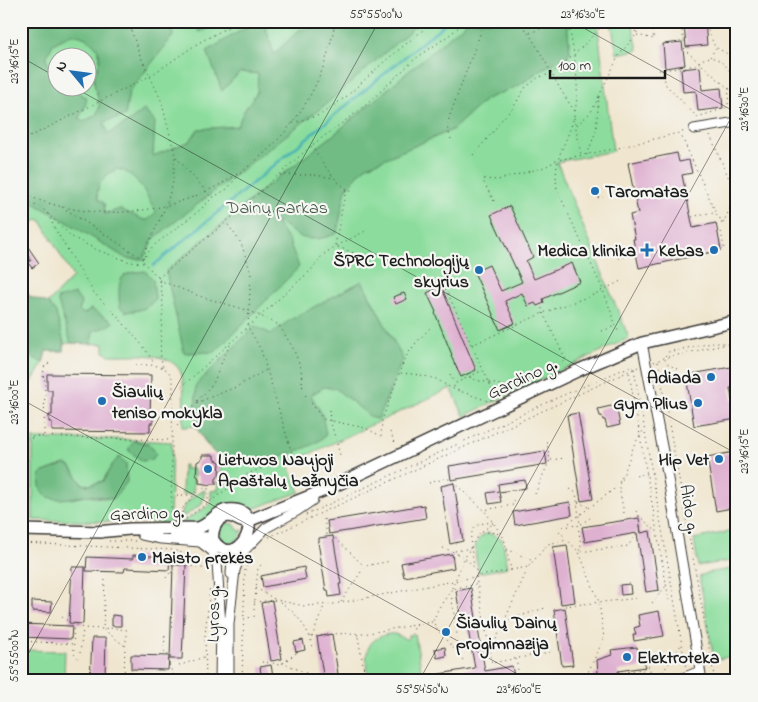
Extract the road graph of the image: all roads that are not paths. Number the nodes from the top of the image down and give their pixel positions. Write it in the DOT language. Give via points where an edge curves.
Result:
graph roads {
  1 [pos="737,122"];
  2 [pos="694,129"];
  3 [pos="737,321"];
  4 [pos="642,343"];
  5 [pos="330,488"];
  6 [pos="313,500"];
  7 [pos="245,517"];
  8 [pos="21,530"];
  9 [pos="96,532"];
  10 [pos="142,535"];
  11 [pos="248,535"];
  12 [pos="213,540"];
  13 [pos="228,549"];
  14 [pos="225,625"];
  15 [pos="700,671"];
  16 [pos="220,681"];
  17 [pos="229,681"];
  18 [pos="675,681"];
  19 [pos="702,681"];
  1 -- 2 [label="street"];
  3 -- 4 [label="main road, Gardino g."];
  4 -- 5 [label="main road, Gardino g."];
  4 -- 15 [label="street, Aido g."];
  5 -- 6 [label="main road, Gardino g."];
  5 -- 7 [label="main road" via="313,491"];
  6 -- 11 [label="main road, Gardino g." via="260,524"];
  6 -- 14 [label="street" via="266,528 241,554"];
  7 -- 9 [label="main road, Gardino g." via="233,510 221,512 198,528"];
  7 -- 11 [label="main road" via="250,530"];
  7 -- 12 [label="main road" via="242,522 222,518 214,526"];
  8 -- 9 [label="main road, Gardino g."];
  9 -- 10 [label="main road, Gardino g."];
  10 -- 12 [label="main road, Gardino g."];
  10 -- 14 [label="street" via="196,542 212,551 217,562"];
  11 -- 13 [label="main road, Gardino g." via="244,543"];
  12 -- 13 [label="main road"];
  13 -- 14 [label="street, Lyros g." via="223,570"];
  13 -- 14 [label="street, Lyros g." via="231,557"];
  14 -- 16 [label="street, Lyros g."];
  14 -- 17 [label="street, Lyros g."];
  15 -- 18 [label="street"];
  15 -- 19 [label="street, Aido g."];
}
